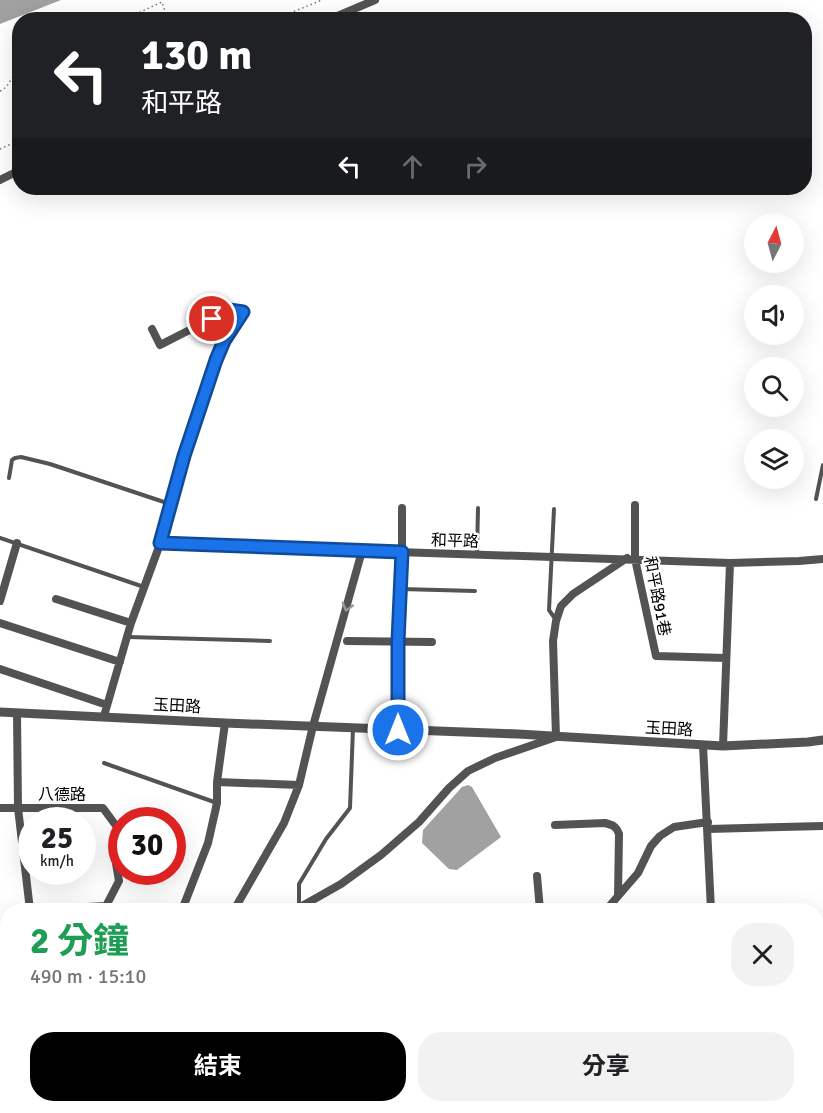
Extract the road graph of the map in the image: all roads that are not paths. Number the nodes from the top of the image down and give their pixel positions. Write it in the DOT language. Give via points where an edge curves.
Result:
graph roads {
  1 [pos="375,0"];
  2 [pos="347,12"];
  3 [pos="152,329"];
  4 [pos="823,465"];
  5 [pos="9,478"];
  6 [pos="816,499"];
  7 [pos="170,504"];
  8 [pos="635,505"];
  9 [pos="402,508"];
  10 [pos="478,508"];
  11 [pos="554,509"];
  12 [pos="0,538"];
  13 [pos="17,543"];
  14 [pos="160,543"];
  15 [pos="362,550"];
  16 [pos="402,552"];
  17 [pos="477,554"];
  18 [pos="552,556"];
  19 [pos="631,559"];
  20 [pos="823,559"];
  21 [pos="730,563"];
  22 [pos="3,579"];
  23 [pos="144,587"];
  24 [pos="400,589"];
  25 [pos="476,591"];
  26 [pos="56,599"];
  27 [pos="0,601"];
  28 [pos="556,621"];
  29 [pos="0,623"];
  30 [pos="131,623"];
  31 [pos="127,637"];
  32 [pos="270,641"];
  33 [pos="347,641"];
  34 [pos="398,641"];
  35 [pos="432,642"];
  36 [pos="726,658"];
  37 [pos="120,662"];
  38 [pos="0,669"];
  39 [pos="107,705"];
  40 [pos="0,712"];
  41 [pos="17,713"];
  42 [pos="104,716"];
  43 [pos="225,723"];
  44 [pos="313,726"];
  45 [pos="353,728"];
  46 [pos="398,730"];
  47 [pos="556,737"];
  48 [pos="823,740"];
  49 [pos="703,745"];
  50 [pos="723,746"];
  51 [pos="104,763"];
  52 [pos="218,782"];
  53 [pos="299,785"];
  54 [pos="217,803"];
  55 [pos="0,808"];
  56 [pos="18,808"];
  57 [pos="96,808"];
  58 [pos="555,825"];
  59 [pos="708,826"];
  60 [pos="823,826"];
  61 [pos="537,876"];
  62 [pos="27,885"];
  63 [pos="618,896"];
  64 [pos="29,903"];
  65 [pos="108,903"];
  66 [pos="185,903"];
  67 [pos="238,903"];
  68 [pos="297,903"];
  69 [pos="308,903"];
  70 [pos="539,903"];
  71 [pos="612,903"];
  72 [pos="711,903"];
  1 -- 2 [label="street"];
  3 -- 7 [label="street" via="160,345 229,310 243,312 216,360"];
  4 -- 6 [label="lane"];
  5 -- 7 [label="lane" via="12,460 21,457"];
  7 -- 14 [label="street"];
  8 -- 19 [label="street, 和平路91巷"];
  9 -- 16 [label="street"];
  10 -- 17 [label="lane"];
  11 -- 18 [label="lane"];
  12 -- 13 [label="lane"];
  13 -- 22 [label="street"];
  13 -- 23 [label="lane"];
  14 -- 15 [label="street, 和平路"];
  14 -- 23 [label="street"];
  15 -- 16 [label="street, 和平路"];
  15 -- 44 [label="street, one-way"];
  16 -- 17 [label="street, 和平路"];
  16 -- 24 [label="street"];
  17 -- 18 [label="street, 和平路"];
  18 -- 19 [label="street, 和平路"];
  18 -- 28 [label="lane" via="549,610"];
  19 -- 21 [label="street, 和平路"];
  19 -- 28 [label="street" via="573,594 561,606"];
  19 -- 36 [label="street, 和平路91巷" via="656,656"];
  20 -- 21 [label="street, 和平路"];
  21 -- 36 [label="street"];
  22 -- 27 [label="street"];
  23 -- 30 [label="street"];
  24 -- 25 [label="lane"];
  24 -- 34 [label="street"];
  26 -- 30 [label="street"];
  28 -- 47 [label="street"];
  29 -- 37 [label="street"];
  30 -- 31 [label="street"];
  31 -- 32 [label="lane"];
  31 -- 37 [label="street"];
  33 -- 34 [label="street"];
  34 -- 35 [label="street"];
  34 -- 46 [label="street"];
  36 -- 50 [label="street"];
  37 -- 39 [label="street"];
  38 -- 39 [label="street"];
  39 -- 42 [label="street"];
  40 -- 41 [label="street, 玉田路"];
  41 -- 42 [label="street, 玉田路"];
  41 -- 56 [label="street, 八德路"];
  42 -- 43 [label="street, 玉田路"];
  43 -- 44 [label="street, 玉田路"];
  43 -- 52 [label="street"];
  44 -- 45 [label="street, 玉田路"];
  44 -- 53 [label="street"];
  45 -- 46 [label="street, 玉田路"];
  45 -- 68 [label="lane" via="350,808 299,884"];
  46 -- 47 [label="street, 玉田路"];
  47 -- 49 [label="street, 玉田路"];
  47 -- 69 [label="street" via="468,771 381,855"];
  48 -- 50 [label="street, 玉田路"];
  49 -- 50 [label="street, 玉田路"];
  49 -- 59 [label="street"];
  51 -- 54 [label="lane"];
  52 -- 53 [label="street"];
  52 -- 54 [label="street"];
  53 -- 67 [label="street" via="284,823"];
  54 -- 66 [label="street" via="208,843"];
  55 -- 56 [label="street, 八德路"];
  57 -- 65 [label="street, 八德路" via="104,808 117,826 119,881"];
  58 -- 63 [label="street" via="605,823 617,828"];
  59 -- 60 [label="street"];
  59 -- 63 [label="street" via="674,827 660,836 638,873"];
  59 -- 72 [label="street"];
  61 -- 70 [label="street"];
  62 -- 64 [label="street, 八德路"];
  63 -- 71 [label="street"];
}
